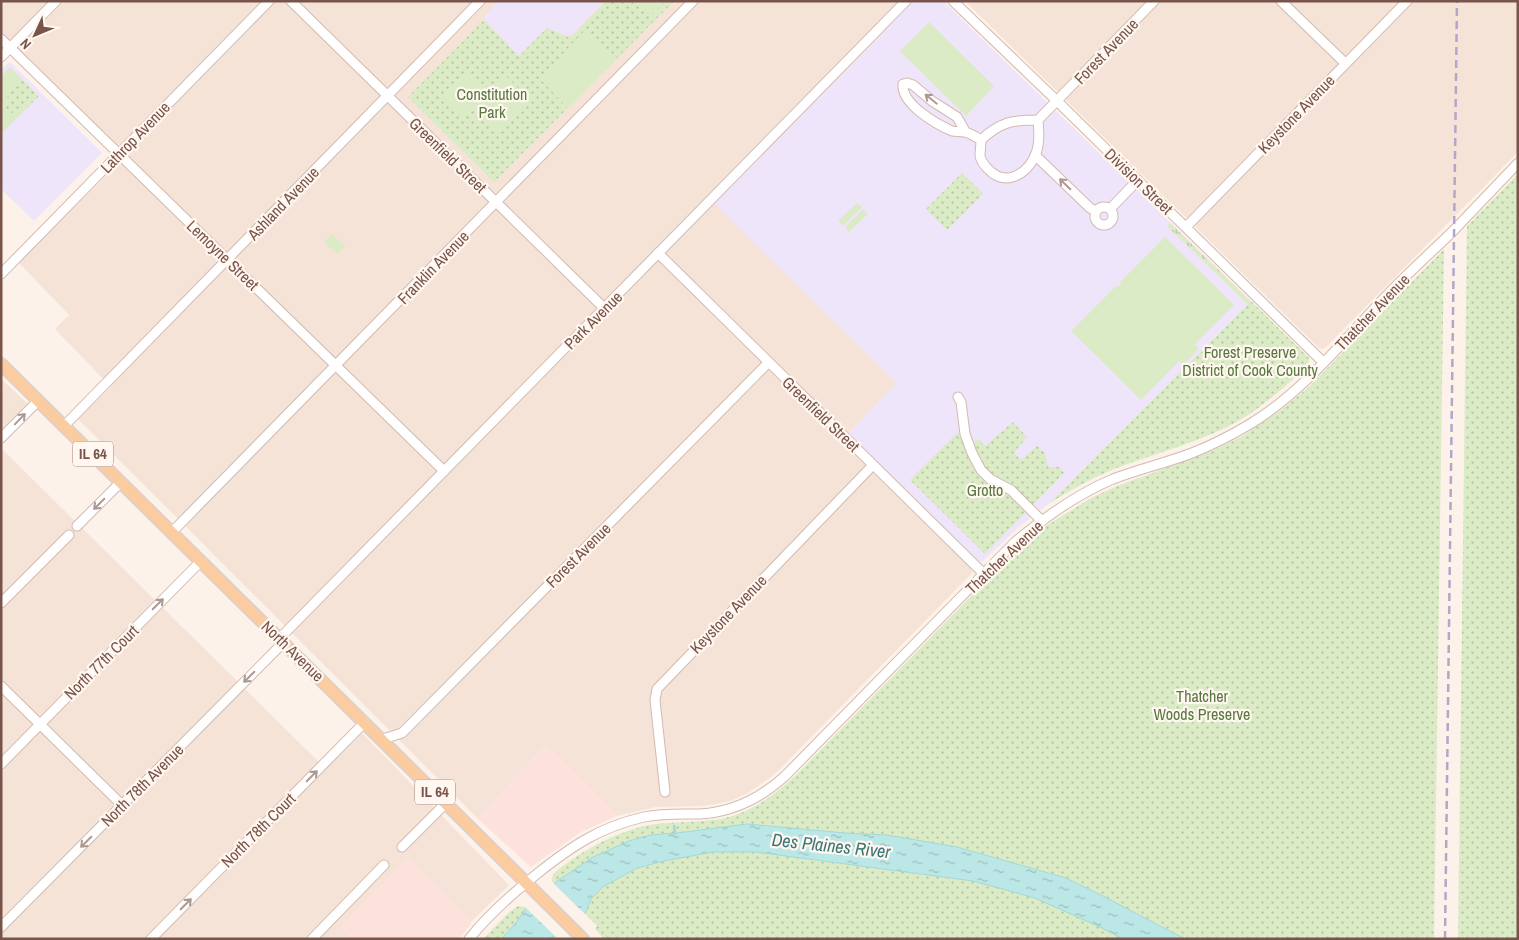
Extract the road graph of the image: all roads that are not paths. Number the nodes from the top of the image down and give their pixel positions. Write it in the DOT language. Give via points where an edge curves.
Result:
graph roads {
  1 [pos="56,1"];
  2 [pos="269,1"];
  3 [pos="291,1"];
  4 [pos="480,1"];
  5 [pos="693,1"];
  6 [pos="906,1"];
  7 [pos="953,1"];
  8 [pos="1154,1"];
  9 [pos="1281,1"];
  10 [pos="1407,1"];
  11 [pos="1,39"];
  12 [pos="10,48"];
  13 [pos="1,57"];
  14 [pos="1345,63"];
  15 [pos="387,96"];
  16 [pos="1057,101"];
  17 [pos="1038,120"];
  18 [pos="965,132"];
  19 [pos="981,140"];
  20 [pos="119,153"];
  21 [pos="1035,155"];
  22 [pos="1518,163"];
  23 [pos="1138,180"];
  24 [pos="496,202"];
  25 [pos="1110,209"];
  26 [pos="1096,211"];
  27 [pos="1186,227"];
  28 [pos="658,253"];
  29 [pos="228,260"];
  30 [pos="1,274"];
  31 [pos="604,308"];
  32 [pos="1324,362"];
  33 [pos="768,363"];
  34 [pos="1,364"];
  35 [pos="336,366"];
  36 [pos="958,398"];
  37 [pos="38,401"];
  38 [pos="64,426"];
  39 [pos="1,438"];
  40 [pos="873,466"];
  41 [pos="444,471"];
  42 [pos="121,482"];
  43 [pos="1042,521"];
  44 [pos="77,526"];
  45 [pos="172,532"];
  46 [pos="69,535"];
  47 [pos="201,561"];
  48 [pos="984,574"];
  49 [pos="1,603"];
  50 [pos="282,640"];
  51 [pos="1,686"];
  52 [pos="365,722"];
  53 [pos="40,724"];
  54 [pos="383,739"];
  55 [pos="1,764"];
  56 [pos="665,792"];
  57 [pos="446,803"];
  58 [pos="122,805"];
  59 [pos="402,847"];
  60 [pos="384,865"];
  61 [pos="526,883"];
  62 [pos="1,927"];
  63 [pos="151,939"];
  64 [pos="312,939"];
  65 [pos="469,939"];
  66 [pos="583,939"];
  1 -- 12 [label="street"];
  2 -- 20 [label="street, Lathrop Avenue"];
  3 -- 15 [label="street, Greenfield Street"];
  4 -- 15 [label="street, Ashland Avenue"];
  5 -- 24 [label="street, Franklin Avenue"];
  6 -- 28 [label="street, Park Avenue"];
  7 -- 16 [label="street, Division Street"];
  8 -- 16 [label="street, Forest Avenue"];
  9 -- 14 [label="street"];
  10 -- 14 [label="street, Keystone Avenue"];
  11 -- 12 [label="street, Lemoyne Street"];
  12 -- 13 [label="street"];
  12 -- 20 [label="street, Lemoyne Street"];
  14 -- 27 [label="street, Keystone Avenue"];
  15 -- 24 [label="street, Greenfield Street"];
  15 -- 29 [label="street, Ashland Avenue"];
  16 -- 17 [label="street, Forest Avenue"];
  16 -- 23 [label="street, Division Street"];
  17 -- 19 [label="street" via="1002,124"];
  17 -- 21 [label="street"];
  18 -- 18 [label="street, one-way" via="957,117 913,85 903,84 912,105 934,122 954,132"];
  18 -- 19 [label="street"];
  19 -- 21 [label="street" via="980,157 992,173 1001,178 1023,172"];
  20 -- 29 [label="street, Lemoyne Street"];
  20 -- 30 [label="street, Lathrop Avenue"];
  26 -- 21 [label="street, one-way"];
  22 -- 32 [label="street, Thatcher Avenue"];
  23 -- 25 [label="street"];
  23 -- 27 [label="street, Division Street"];
  24 -- 31 [label="street, Greenfield Street"];
  24 -- 35 [label="street, Franklin Avenue"];
  25 -- 26 [label="street" via="1102,206"];
  25 -- 26 [label="street" via="1112,220 1105,225 1095,220"];
  27 -- 32 [label="street, Division Street"];
  28 -- 31 [label="street, Park Avenue"];
  28 -- 33 [label="street, Greenfield Street"];
  29 -- 35 [label="street, Lemoyne Street"];
  29 -- 38 [label="street, Ashland Avenue"];
  31 -- 41 [label="street, Park Avenue"];
  32 -- 43 [label="street, Thatcher Avenue" via="1294,392 1250,424 1191,453 1097,486"];
  33 -- 40 [label="street, Greenfield Street"];
  33 -- 54 [label="street, Forest Avenue" via="402,733"];
  34 -- 37 [label="main road, North Avenue / IL 64"];
  35 -- 41 [label="street, Lemoyne Street"];
  35 -- 45 [label="street, Franklin Avenue"];
  36 -- 43 [label="street" via="965,434 981,470 1010,490"];
  37 -- 38 [label="main road, North Avenue / IL 64"];
  39 -- 37 [label="street, one-way"];
  38 -- 42 [label="main road, North Avenue / IL 64"];
  40 -- 48 [label="street, Greenfield Street"];
  40 -- 56 [label="street, Keystone Avenue" via="656,689"];
  41 -- 50 [label="street, Park Avenue"];
  42 -- 44 [label="street, one-way"];
  42 -- 45 [label="main road, North Avenue / IL 64"];
  43 -- 48 [label="street, Thatcher Avenue" via="1015,542"];
  45 -- 47 [label="main road, North Avenue / IL 64"];
  46 -- 49 [label="street"];
  47 -- 50 [label="main road, North Avenue / IL 64"];
  53 -- 47 [label="street, North 77th Court, one-way"];
  48 -- 61 [label="street, Thatcher Avenue" via="785,776 758,797 714,812 659,814 620,824 573,846"];
  50 -- 52 [label="main road, North Avenue / IL 64"];
  50 -- 58 [label="street, North 78th Avenue, one-way"];
  51 -- 53 [label="street"];
  52 -- 54 [label="main road, North Avenue / IL 64"];
  63 -- 52 [label="street, North 78th Court, one-way"];
  53 -- 55 [label="street, North 77th Court"];
  53 -- 58 [label="street"];
  54 -- 57 [label="main road, North Avenue / IL 64"];
  57 -- 59 [label="street"];
  57 -- 61 [label="main road, North Avenue / IL 64"];
  58 -- 62 [label="street, North 78th Avenue, one-way"];
  60 -- 64 [label="street"];
  61 -- 65 [label="street, Thatcher Avenue"];
  61 -- 66 [label="main road, North Avenue / IL 64"];
}
